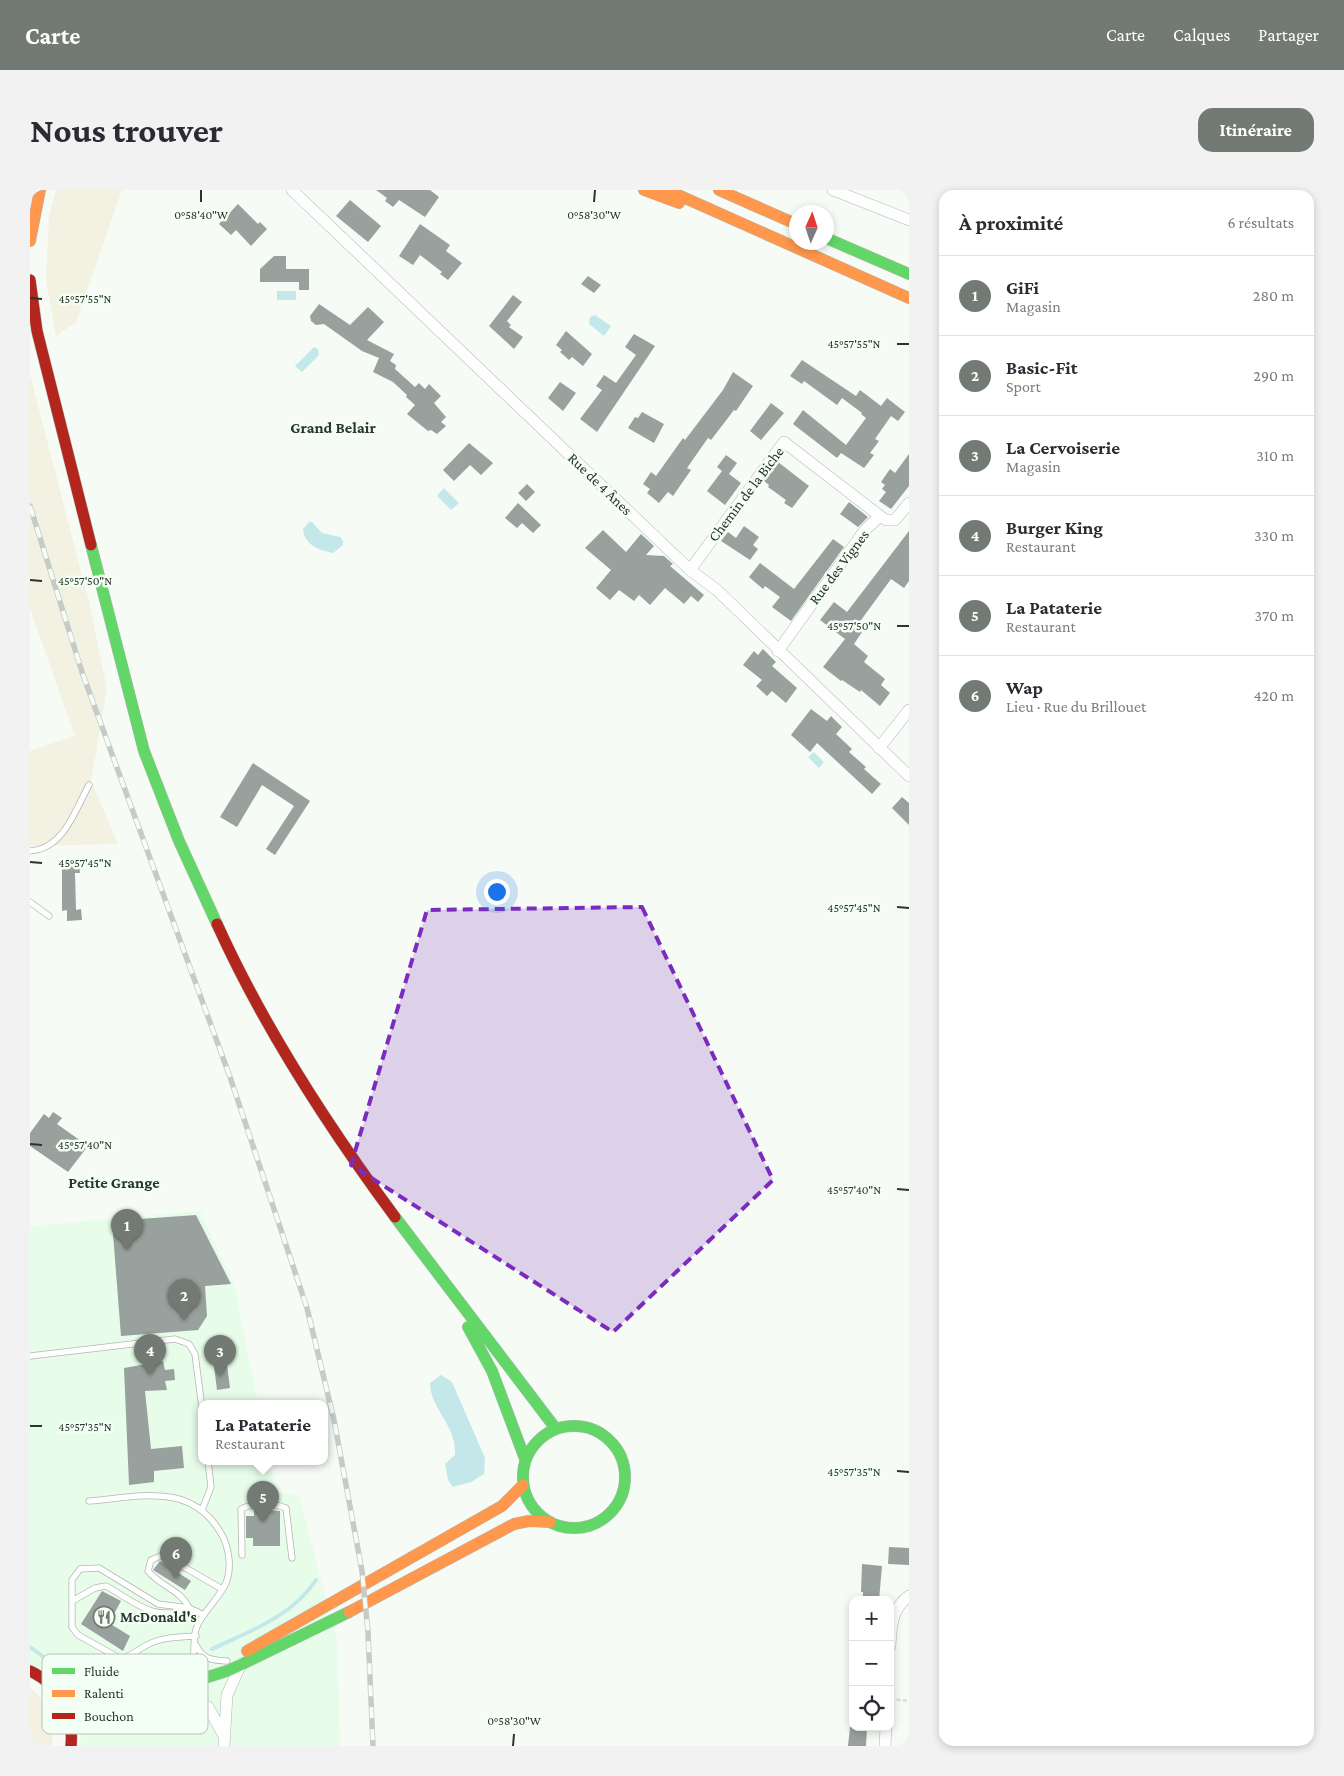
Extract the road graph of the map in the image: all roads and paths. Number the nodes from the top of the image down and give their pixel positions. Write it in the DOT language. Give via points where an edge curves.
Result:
graph roads {
  1 [pos="40,190"];
  2 [pos="292,190"];
  3 [pos="644,190"];
  4 [pos="667,190"];
  5 [pos="719,190"];
  6 [pos="740,190"];
  7 [pos="833,190"];
  8 [pos="789,216"];
  9 [pos="909,220"];
  10 [pos="789,221"];
  11 [pos="758,231"];
  12 [pos="30,241"];
  13 [pos="834,241"];
  14 [pos="909,274"];
  15 [pos="30,280"];
  16 [pos="909,298"];
  17 [pos="909,503"];
  18 [pos="880,516"];
  19 [pos="690,570"];
  20 [pos="778,651"];
  21 [pos="909,710"];
  22 [pos="880,748"];
  23 [pos="909,776"];
  24 [pos="89,785"];
  25 [pos="30,851"];
  26 [pos="30,902"];
  27 [pos="48,916"];
  28 [pos="446,1286"];
  29 [pos="30,1356"];
  30 [pos="201,1400"];
  31 [pos="556,1429"];
  32 [pos="525,1459"];
  33 [pos="208,1465"];
  34 [pos="523,1485"];
  35 [pos="89,1501"];
  36 [pos="202,1510"];
  37 [pos="550,1522"];
  38 [pos="242,1555"];
  39 [pos="292,1558"];
  40 [pos="222,1589"];
  41 [pos="909,1596"];
  42 [pos="74,1600"];
  43 [pos="189,1608"];
  44 [pos="204,1615"];
  45 [pos="195,1640"];
  46 [pos="891,1641"];
  47 [pos="112,1654"];
  48 [pos="136,1654"];
  49 [pos="194,1654"];
  50 [pos="201,1654"];
  51 [pos="208,1659"];
  52 [pos="227,1661"];
  53 [pos="242,1664"];
  54 [pos="208,1668"];
  55 [pos="30,1671"];
  56 [pos="42,1678"];
  57 [pos="208,1679"];
  58 [pos="894,1700"];
  59 [pos="909,1700"];
  60 [pos="208,1707"];
  61 [pos="886,1731"];
  62 [pos="224,1741"];
  63 [pos="886,1746"];
  1 -- 12 [label="main road"];
  2 -- 19 [label="street, Rue de 4 Ânes"];
  3 -- 11 [label="main road"];
  4 -- 11 [label="main road"];
  5 -- 10 [label="main road"];
  6 -- 8 [label="main road"];
  7 -- 9 [label="street"];
  11 -- 16 [label="main road"];
  13 -- 14 [label="main road"];
  15 -- 28 [label="main road" via="37,331 70,470 144,751 179,841 232,958 295,1070 345,1150"];
  17 -- 18 [label="street, Rue des Vignes" via="894,520"];
  18 -- 19 [label="street, Chemin de la Biche" via="784,442"];
  18 -- 20 [label="street, Rue des Vignes" via="865,530"];
  19 -- 20 [label="street, Rue de 4 Ânes" via="717,590"];
  20 -- 22 [label="street, Rue de 4 Ânes"];
  21 -- 22 [label="street"];
  22 -- 23 [label="street, Rue de 4 Ânes"];
  24 -- 25 [label="lane" via="65,832 42,850"];
  26 -- 27 [label="lane"];
  28 -- 31 [label="main road"];
  28 -- 32 [label="main road" via="492,1371"];
  29 -- 30 [label="lane" via="175,1339 189,1344 195,1354"];
  31 -- 32 [label="main road" via="532,1446"];
  31 -- 37 [label="main road" via="572,1426 589,1428 604,1436 620,1456 625,1480 621,1497 599,1522 583,1527 566,1527"];
  32 -- 34 [label="main road"];
  33 -- 36 [label="lane" via="211,1487"];
  34 -- 37 [label="main road" via="537,1513"];
  34 -- 52 [label="main road" via="502,1506"];
  35 -- 36 [label="lane" via="169,1496"];
  36 -- 40 [label="lane" via="214,1522 227,1544 228,1573"];
  37 -- 53 [label="main road" via="514,1524"];
  38 -- 39 [label="lane" via="241,1509 249,1505 277,1505 286,1508"];
  40 -- 43 [label="lane" via="162,1555 151,1560 148,1571 155,1580 185,1598"];
  40 -- 44 [label="lane"];
  41 -- 46 [label="street" via="896,1608"];
  42 -- 43 [label="lane" via="95,1588 106,1586 150,1612 161,1614"];
  42 -- 43 [label="lane" via="72,1580 80,1569 99,1568 158,1604"];
  42 -- 47 [label="lane" via="72,1627 78,1635"];
  43 -- 44 [label="lane"];
  44 -- 45 [label="lane" via="197,1626"];
  45 -- 48 [label="lane" via="164,1638"];
  45 -- 49 [label="lane"];
  45 -- 50 [label="lane"];
  51 -- 52 [label="lane"];
  52 -- 54 [label="main road"];
  53 -- 57 [label="main road"];
  53 -- 62 [label="street" via="227,1695"];
  55 -- 56 [label="main road"];
  58 -- 59 [label="path"];
  60 -- 62 [label="street"];
  61 -- 63 [label="street"];
}
